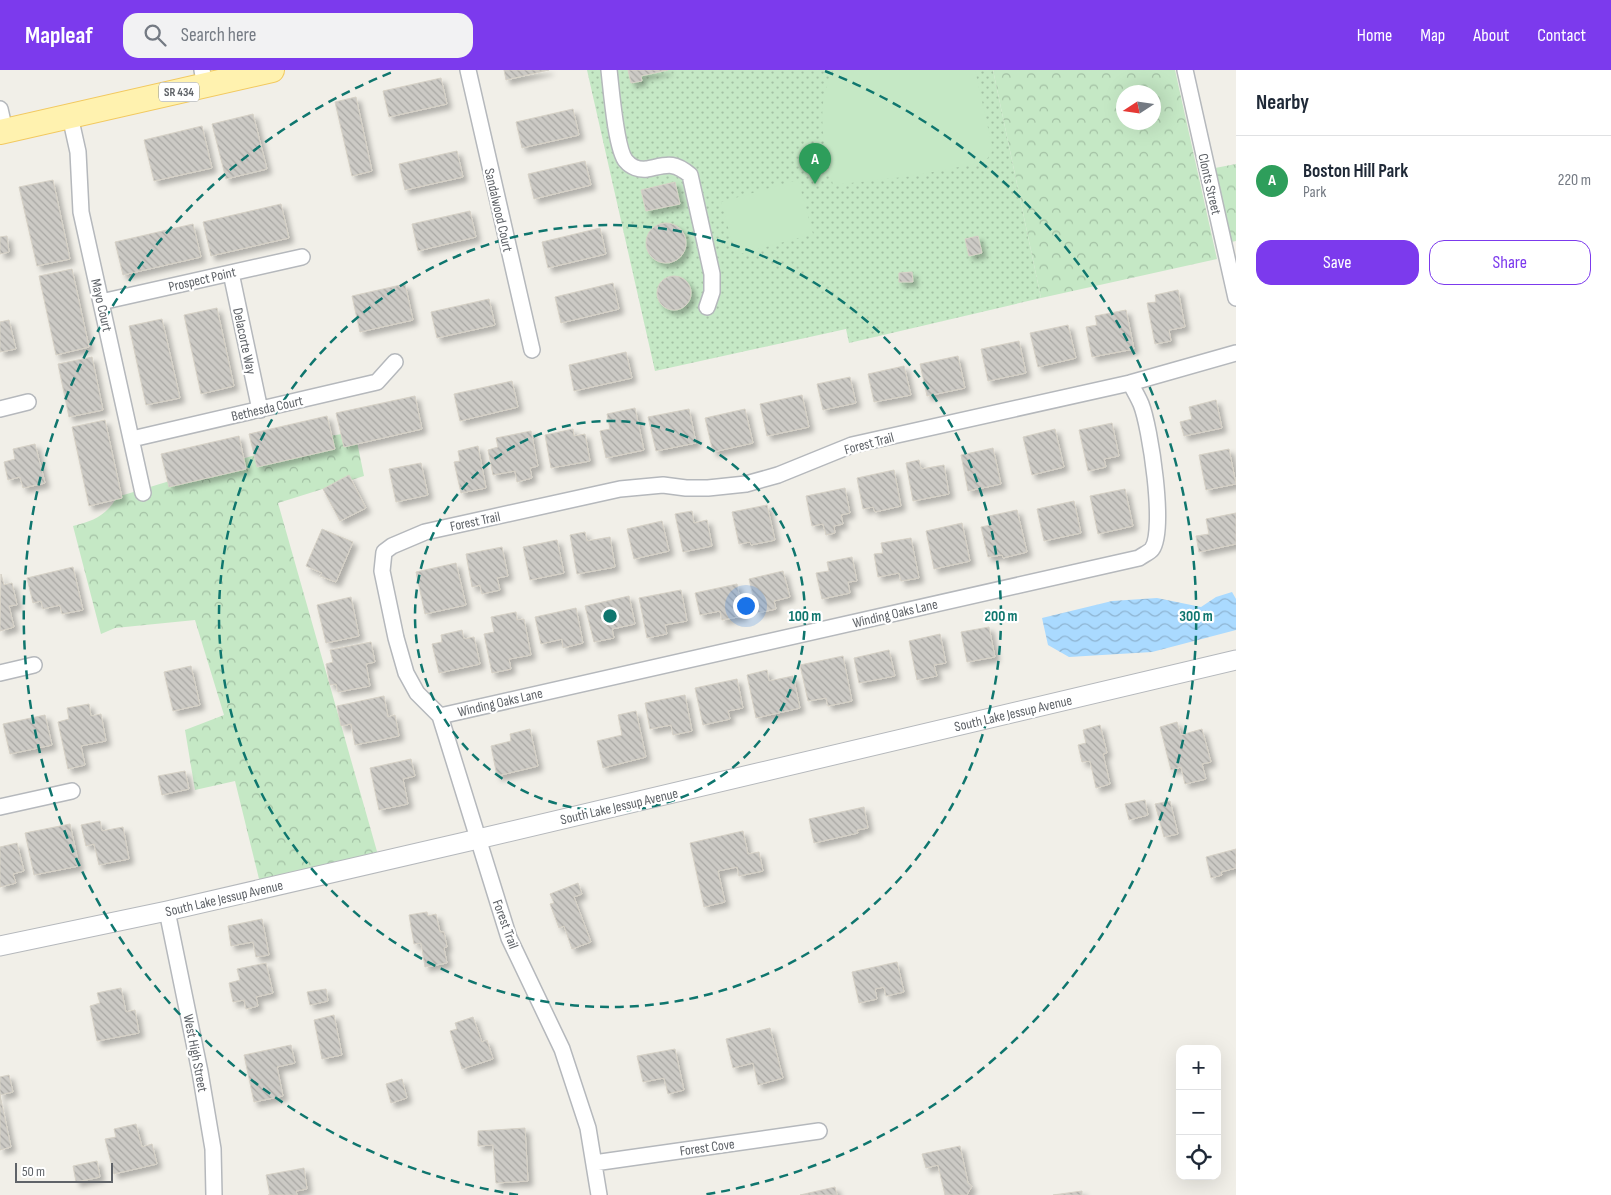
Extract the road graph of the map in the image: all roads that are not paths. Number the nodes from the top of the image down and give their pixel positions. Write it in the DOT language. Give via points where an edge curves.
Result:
graph roads {
  1 [pos="272,70"];
  2 [pos="468,70"];
  3 [pos="609,70"];
  4 [pos="1185,70"];
  5 [pos="204,78"];
  6 [pos="78,114"];
  7 [pos="2,124"];
  8 [pos="302,257"];
  9 [pos="230,273"];
  10 [pos="1236,298"];
  11 [pos="102,302"];
  12 [pos="707,307"];
  13 [pos="532,350"];
  14 [pos="1236,353"];
  15 [pos="395,362"];
  16 [pos="1130,383"];
  17 [pos="28,402"];
  18 [pos="0,409"];
  19 [pos="260,410"];
  20 [pos="132,439"];
  21 [pos="143,493"];
  22 [pos="1236,660"];
  23 [pos="34,665"];
  24 [pos="0,673"];
  25 [pos="440,716"];
  26 [pos="72,791"];
  27 [pos="0,807"];
  28 [pos="478,839"];
  29 [pos="166,911"];
  30 [pos="0,946"];
  31 [pos="819,1131"];
  32 [pos="594,1163"];
  33 [pos="214,1195"];
  34 [pos="599,1195"];
  1 -- 5 [label="main road, SR 434"];
  2 -- 13 [label="street, Sandalwood Court"];
  3 -- 12 [label="street" via="620,148 625,161 645,170 679,166 690,175 712,274 712,292"];
  4 -- 10 [label="street, Clonts Street"];
  5 -- 6 [label="main road, SR 434"];
  6 -- 7 [label="main road, SR 434"];
  6 -- 11 [label="street, Mayo Court" via="81,212"];
  8 -- 9 [label="street, Prospect Point"];
  9 -- 11 [label="street, Prospect Point"];
  9 -- 19 [label="street, Delacorte Way"];
  11 -- 20 [label="street, Mayo Court"];
  14 -- 16 [label="street, Forest Trail"];
  15 -- 19 [label="street, Bethesda Court" via="377,382"];
  16 -- 25 [label="street, Winding Oaks Lane" via="1142,405 1158,499 1152,549 1139,558"];
  16 -- 25 [label="street, Forest Trail" via="852,445 778,476 746,484 620,489 425,532 392,546 384,552 382,571 396,638 406,673 417,693"];
  17 -- 18 [label="street"];
  19 -- 20 [label="street, Bethesda Court"];
  20 -- 21 [label="street, Mayo Court"];
  22 -- 28 [label="street, South Lake Jessup Avenue"];
  23 -- 24 [label="street"];
  25 -- 28 [label="street, Forest Trail"];
  26 -- 27 [label="street"];
  28 -- 29 [label="street, South Lake Jessup Avenue"];
  28 -- 32 [label="street, Forest Trail" via="509,938 562,1049 588,1128"];
  29 -- 30 [label="street, South Lake Jessup Avenue"];
  29 -- 33 [label="street, West High Street" via="200,1072 213,1149"];
  31 -- 32 [label="street, Forest Cove"];
  32 -- 34 [label="street, Forest Trail"];
}
